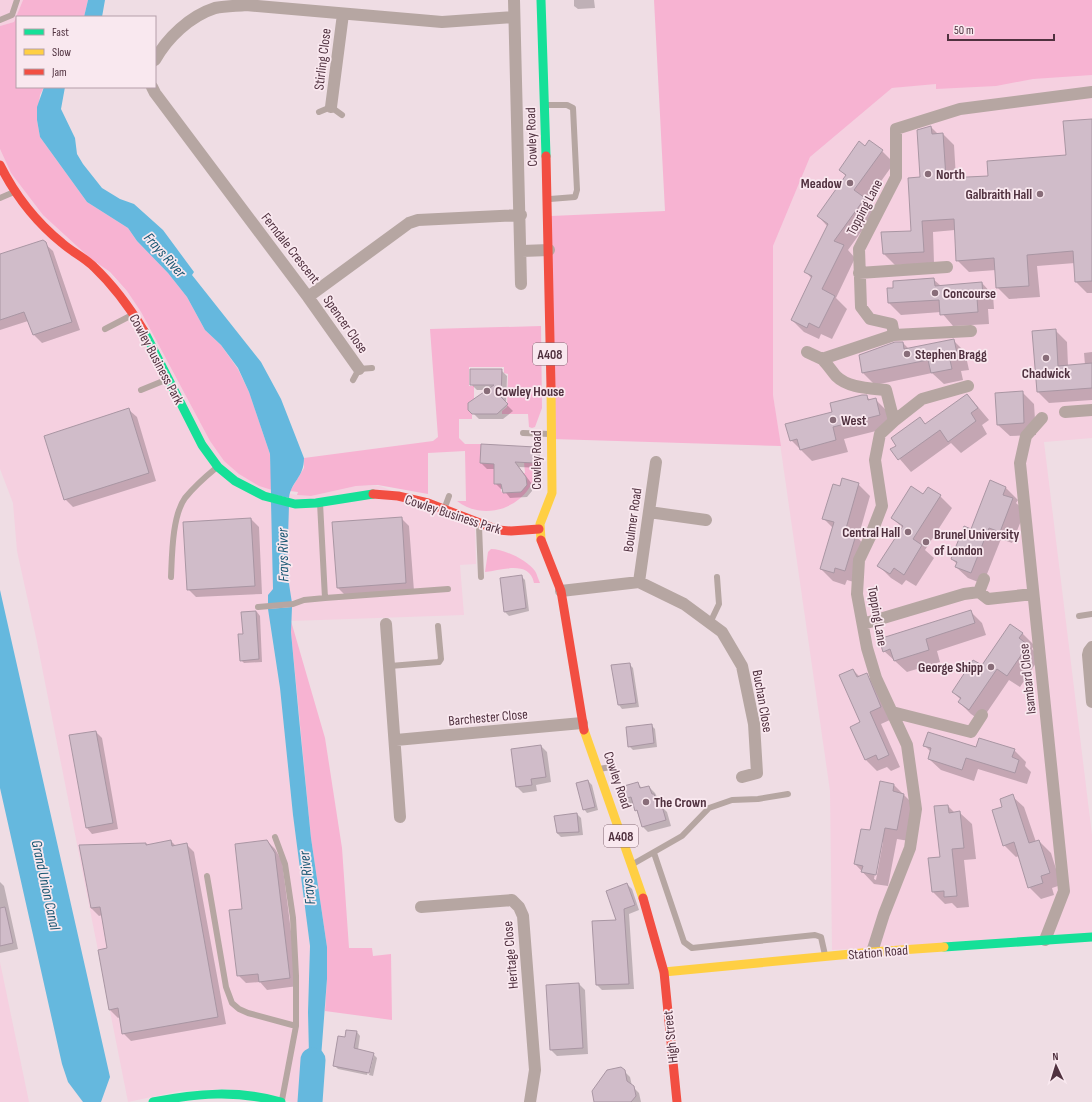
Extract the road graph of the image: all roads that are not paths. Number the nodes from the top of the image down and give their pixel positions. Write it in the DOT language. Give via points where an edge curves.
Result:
graph roads {
  1 [pos="17,0"];
  2 [pos="514,0"];
  3 [pos="541,0"];
  4 [pos="343,14"];
  5 [pos="514,17"];
  6 [pos="0,20"];
  7 [pos="156,59"];
  8 [pos="152,88"];
  9 [pos="1092,92"];
  10 [pos="545,105"];
  11 [pos="331,107"];
  12 [pos="319,112"];
  13 [pos="342,115"];
  14 [pos="0,165"];
  15 [pos="16,191"];
  16 [pos="0,198"];
  17 [pos="548,199"];
  18 [pos="521,215"];
  19 [pos="549,250"];
  20 [pos="522,251"];
  21 [pos="948,266"];
  22 [pos="860,273"];
  23 [pos="521,284"];
  24 [pos="308,297"];
  25 [pos="134,314"];
  26 [pos="105,329"];
  27 [pos="971,331"];
  28 [pos="894,335"];
  29 [pos="807,352"];
  30 [pos="822,360"];
  31 [pos="372,368"];
  32 [pos="359,369"];
  33 [pos="169,378"];
  34 [pos="353,380"];
  35 [pos="968,386"];
  36 [pos="141,390"];
  37 [pos="1092,410"];
  38 [pos="1065,412"];
  39 [pos="1042,418"];
  40 [pos="894,421"];
  41 [pos="523,433"];
  42 [pos="552,434"];
  43 [pos="656,462"];
  44 [pos="217,467"];
  45 [pos="449,496"];
  46 [pos="320,502"];
  47 [pos="444,509"];
  48 [pos="649,512"];
  49 [pos="706,520"];
  50 [pos="479,524"];
  51 [pos="539,529"];
  52 [pos="171,577"];
  53 [pos="481,577"];
  54 [pos="717,578"];
  55 [pos="984,579"];
  56 [pos="639,582"];
  57 [pos="448,589"];
  58 [pos="561,591"];
  59 [pos="979,592"];
  60 [pos="1033,594"];
  61 [pos="325,598"];
  62 [pos="258,608"];
  63 [pos="1092,614"];
  64 [pos="1079,616"];
  65 [pos="710,623"];
  66 [pos="386,624"];
  67 [pos="863,624"];
  68 [pos="438,626"];
  69 [pos="1092,647"];
  70 [pos="390,666"];
  71 [pos="1092,702"];
  72 [pos="892,712"];
  73 [pos="982,716"];
  74 [pos="582,723"];
  75 [pos="396,740"];
  76 [pos="611,767"];
  77 [pos="598,769"];
  78 [pos="742,777"];
  79 [pos="788,794"];
  80 [pos="400,817"];
  81 [pos="275,837"];
  82 [pos="654,852"];
  83 [pos="632,865"];
  84 [pos="207,876"];
  85 [pos="421,906"];
  86 [pos="1092,937"];
  87 [pos="1045,940"];
  88 [pos="872,952"];
  89 [pos="825,957"];
  90 [pos="664,972"];
  91 [pos="296,1026"];
  92 [pos="154,1102"];
  93 [pos="281,1102"];
  94 [pos="530,1102"];
  95 [pos="677,1102"];
  1 -- 6 [label="lane" via="12,15"];
  2 -- 5 [label="street, Cowley Road"];
  3 -- 10 [label="main road, Cowley Road / A408"];
  4 -- 5 [label="street" via="442,22"];
  4 -- 7 [label="street" via="246,5 214,9 178,31"];
  4 -- 11 [label="street, Stirling Close"];
  5 -- 18 [label="street, Cowley Road"];
  8 -- 24 [label="street, Ferndale Crescent"];
  9 -- 22 [label="street, Topping Lane" via="960,109 896,129 896,177 859,249"];
  10 -- 17 [label="main road, Cowley Road / A408"];
  10 -- 17 [label="lane" via="567,105 573,108 577,190 575,197"];
  11 -- 12 [label="lane"];
  11 -- 13 [label="lane"];
  14 -- 15 [label="main road, Cowley Business Park"];
  15 -- 16 [label="lane"];
  15 -- 25 [label="main road, Cowley Business Park" via="42,226 92,265"];
  17 -- 19 [label="main road, Cowley Road / A408"];
  18 -- 20 [label="street, Cowley Road"];
  18 -- 24 [label="street, Ferndale Crescent" via="418,220 409,223"];
  19 -- 20 [label="street"];
  19 -- 42 [label="main road, Cowley Road / A408"];
  20 -- 23 [label="street, Cowley Road"];
  21 -- 22 [label="street"];
  22 -- 28 [label="street, Topping Lane" via="861,307 870,319 892,324"];
  24 -- 32 [label="street, Spencer Close"];
  25 -- 26 [label="lane"];
  25 -- 33 [label="main road, Cowley Business Park"];
  27 -- 28 [label="street"];
  28 -- 30 [label="street"];
  29 -- 30 [label="street"];
  30 -- 40 [label="street" via="847,384 886,390"];
  31 -- 32 [label="lane"];
  32 -- 34 [label="lane"];
  33 -- 36 [label="lane"];
  33 -- 44 [label="main road, Cowley Business Park" via="192,426"];
  35 -- 40 [label="street, Topping Lane" via="922,399"];
  37 -- 38 [label="street"];
  39 -- 60 [label="street, Isambard Close" via="1026,436 1020,463"];
  40 -- 67 [label="street, Topping Lane" via="880,434 875,460 882,506 859,560 857,594"];
  41 -- 42 [label="lane"];
  42 -- 51 [label="main road, Cowley Road / A408" via="552,493"];
  43 -- 48 [label="street, Boulmer Road"];
  44 -- 46 [label="main road, Cowley Business Park" via="238,484 266,497 296,504"];
  44 -- 52 [label="lane" via="184,500 176,528"];
  45 -- 47 [label="lane"];
  46 -- 47 [label="main road, Cowley Business Park" via="358,494 383,494"];
  46 -- 61 [label="lane"];
  47 -- 50 [label="main road, Cowley Business Park"];
  48 -- 49 [label="street"];
  48 -- 56 [label="street, Boulmer Road"];
  50 -- 51 [label="main road, Cowley Business Park" via="507,531"];
  50 -- 53 [label="lane"];
  51 -- 58 [label="main road, Cowley Road / A408"];
  54 -- 65 [label="lane" via="719,604"];
  55 -- 59 [label="street"];
  56 -- 58 [label="street"];
  56 -- 65 [label="street, Buchan Close" via="684,604"];
  57 -- 61 [label="lane"];
  58 -- 74 [label="main road, Cowley Road / A408"];
  59 -- 60 [label="street" via="988,599"];
  59 -- 67 [label="street" via="964,594"];
  60 -- 87 [label="street, Isambard Close" via="1064,891"];
  61 -- 62 [label="lane"];
  63 -- 64 [label="lane"];
  65 -- 78 [label="street, Buchan Close" via="722,632 742,666 754,724 756,773"];
  66 -- 70 [label="street"];
  67 -- 72 [label="street, Topping Lane" via="876,678"];
  68 -- 70 [label="lane" via="441,659 439,662"];
  69 -- 71 [label="street" via="1088,656"];
  70 -- 75 [label="street"];
  72 -- 73 [label="street" via="971,732"];
  72 -- 88 [label="street, Topping Lane" via="907,745 916,809 910,848"];
  74 -- 75 [label="street, Barchester Close"];
  74 -- 77 [label="main road, Cowley Road / A408"];
  75 -- 80 [label="street"];
  76 -- 77 [label="lane"];
  77 -- 83 [label="main road, Cowley Road / A408"];
  79 -- 82 [label="lane" via="732,800 709,808 682,836"];
  81 -- 91 [label="lane" via="285,864 293,918"];
  82 -- 83 [label="lane"];
  82 -- 89 [label="lane" via="684,942 692,948 815,935 821,937"];
  83 -- 90 [label="main road, Cowley Road / A408" via="648,911"];
  84 -- 91 [label="lane" via="226,987 232,1003 248,1013"];
  85 -- 94 [label="street, Heritage Close" via="512,900 519,907 523,916 535,1070"];
  86 -- 87 [label="main road, Station Road"];
  87 -- 88 [label="main road, Station Road"];
  88 -- 89 [label="main road, Station Road"];
  89 -- 90 [label="main road, Station Road"];
  90 -- 95 [label="main road, High Street / A408"];
  91 -- 93 [label="lane"];
  92 -- 93 [label="main road" via="180,1096 229,1092"];
}
